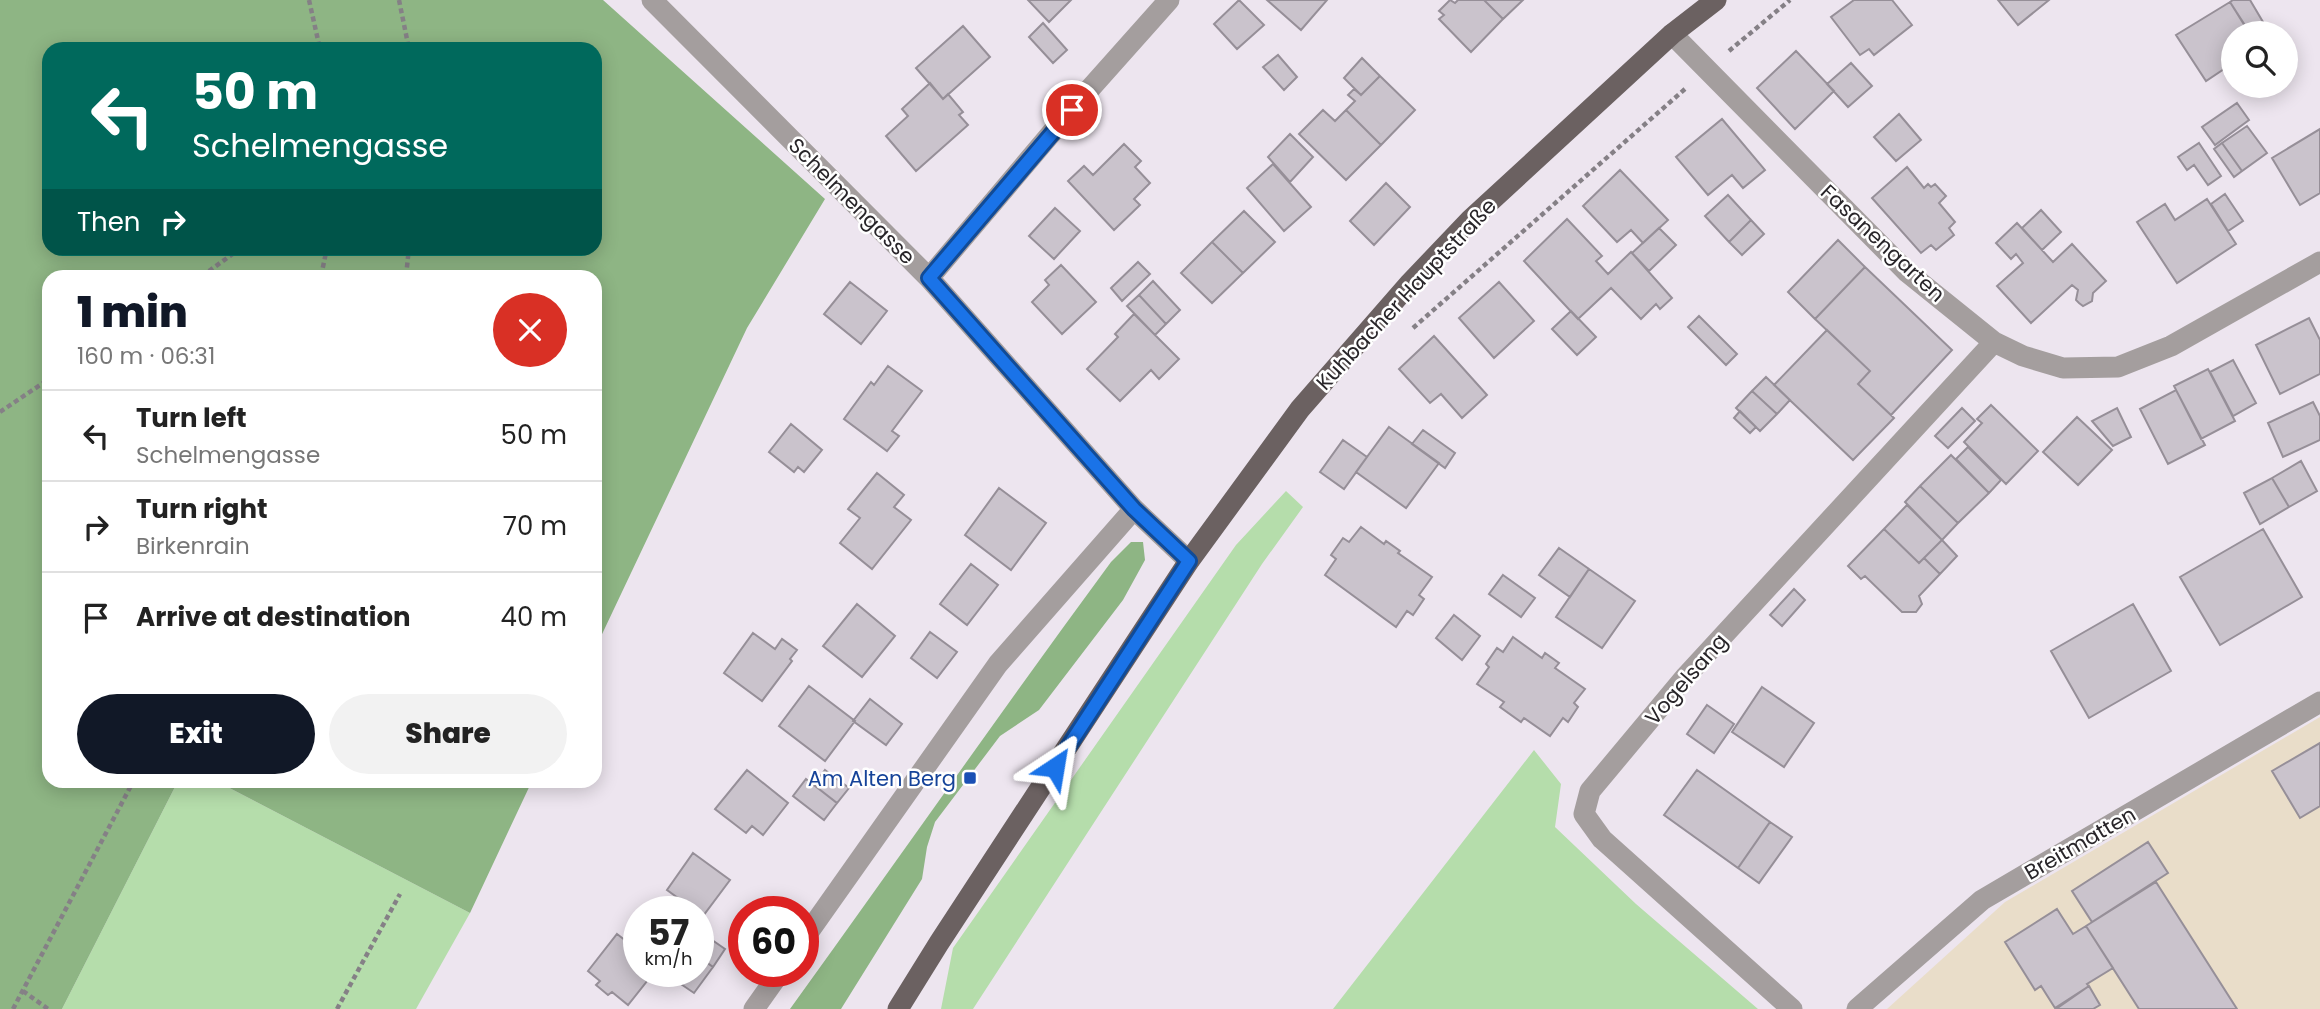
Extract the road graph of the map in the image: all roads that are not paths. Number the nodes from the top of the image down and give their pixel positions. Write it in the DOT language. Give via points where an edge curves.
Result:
graph roads {
  1 [pos="652,0"];
  2 [pos="1169,0"];
  3 [pos="1716,0"];
  4 [pos="1672,34"];
  5 [pos="2320,262"];
  6 [pos="929,278"];
  7 [pos="1994,342"];
  8 [pos="1134,509"];
  9 [pos="1189,561"];
  10 [pos="2320,702"];
  11 [pos="819,917"];
  12 [pos="770,987"];
  13 [pos="754,1009"];
  14 [pos="898,1009"];
  15 [pos="1791,1009"];
  16 [pos="1857,1009"];
  1 -- 6 [label="street, Schelmengasse"];
  2 -- 6 [label="street"];
  3 -- 4 [label="main road, Kuhbacher Hauptstraße"];
  4 -- 7 [label="street, Fasanengarten" via="1907,272"];
  4 -- 9 [label="main road, Kuhbacher Hauptstraße" via="1470,220 1410,283 1300,409"];
  5 -- 7 [label="street, Fasanengarten" via="2171,346 2118,367 2063,368"];
  6 -- 8 [label="street, Schelmengasse"];
  7 -- 15 [label="street, Vogelsang" via="1686,676 1590,792 1584,814 1602,839"];
  8 -- 9 [label="street, Schelmengasse"];
  8 -- 11 [label="street" via="998,664"];
  9 -- 14 [label="main road, Kuhbacher Hauptstraße"];
  10 -- 16 [label="street, Breitmatten" via="1982,900"];
  12 -- 13 [label="street"];
}
